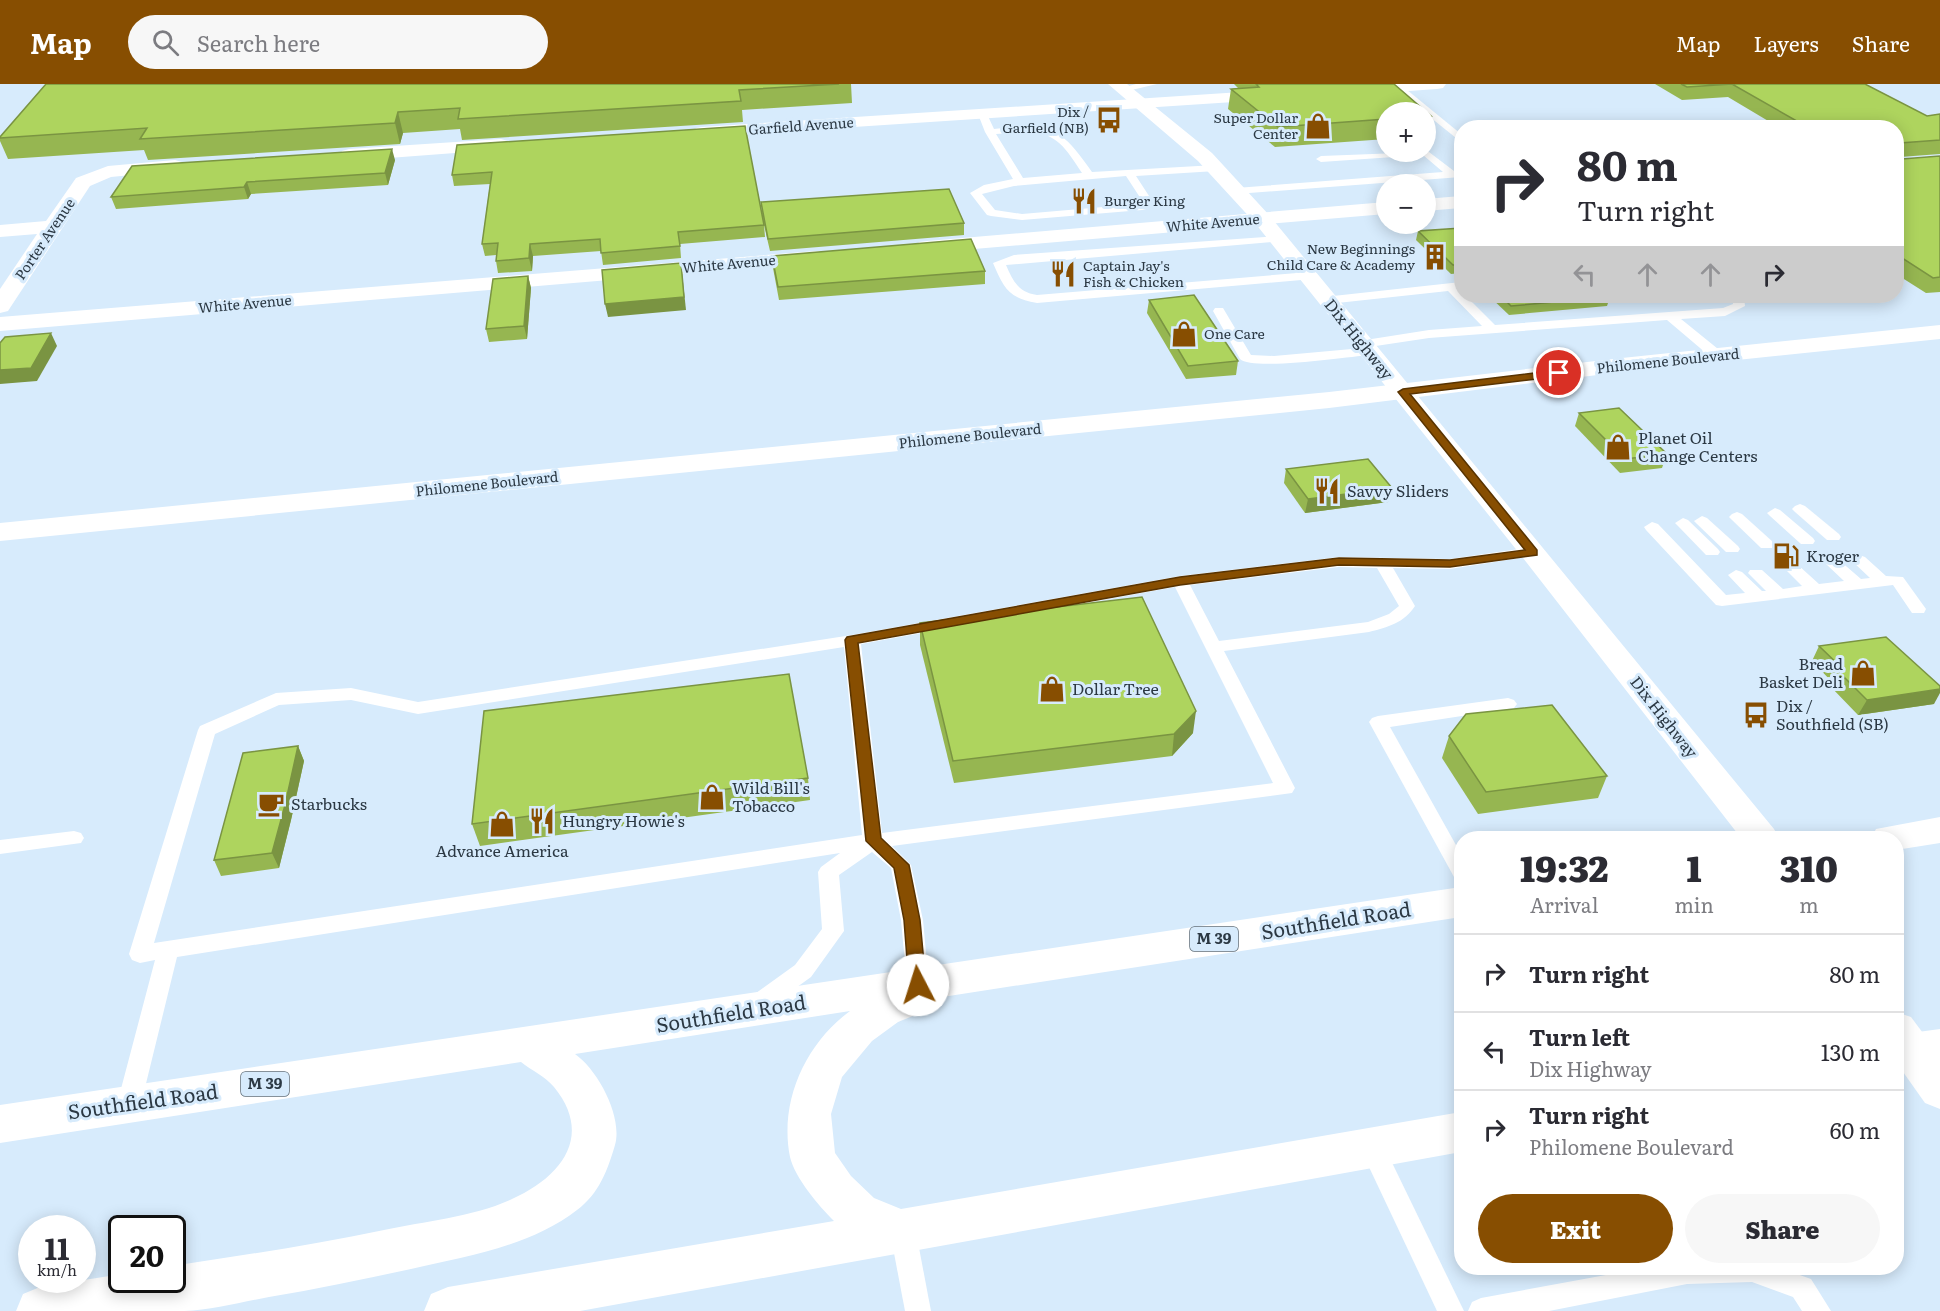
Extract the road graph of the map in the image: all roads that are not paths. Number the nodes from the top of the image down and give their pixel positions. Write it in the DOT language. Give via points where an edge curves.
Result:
graph roads {
  1 [pos="1152,84"];
  2 [pos="1437,84"];
  3 [pos="1120,86"];
  4 [pos="1362,87"];
  5 [pos="1398,87"];
  6 [pos="1333,91"];
  7 [pos="1287,94"];
  8 [pos="1142,103"];
  9 [pos="983,114"];
  10 [pos="990,132"];
  11 [pos="690,133"];
  12 [pos="1454,133"];
  13 [pos="524,144"];
  14 [pos="335,156"];
  15 [pos="193,165"];
  16 [pos="1216,168"];
  17 [pos="1454,173"];
  18 [pos="1130,174"];
  19 [pos="1454,174"];
  20 [pos="1089,175"];
  21 [pos="1335,175"];
  22 [pos="1019,181"];
  23 [pos="1236,191"];
  24 [pos="1454,203"];
  25 [pos="1436,204"];
  26 [pos="1376,209"];
  27 [pos="1262,219"];
  28 [pos="52,228"];
  29 [pos="0,231"];
  30 [pos="1279,239"];
  31 [pos="911,249"];
  32 [pos="840,255"];
  33 [pos="1309,276"];
  34 [pos="1454,286"];
  35 [pos="1328,300"];
  36 [pos="1470,303"];
  37 [pos="1739,303"];
  38 [pos="0,306"];
  39 [pos="1219,310"];
  40 [pos="1671,317"];
  41 [pos="0,324"];
  42 [pos="1493,330"];
  43 [pos="1940,332"];
  44 [pos="1366,347"];
  45 [pos="1718,356"];
  46 [pos="1403,392"];
  47 [pos="1800,509"];
  48 [pos="1775,513"];
  49 [pos="1737,517"];
  50 [pos="1702,521"];
  51 [pos="1683,523"];
  52 [pos="1652,527"];
  53 [pos="0,532"];
  54 [pos="1833,537"];
  55 [pos="1807,541"];
  56 [pos="1767,545"];
  57 [pos="1732,549"];
  58 [pos="1533,552"];
  59 [pos="1712,552"];
  60 [pos="1859,560"];
  61 [pos="1833,563"];
  62 [pos="1383,564"];
  63 [pos="1792,568"];
  64 [pos="1756,573"];
  65 [pos="1736,575"];
  66 [pos="1180,581"];
  67 [pos="1883,582"];
  68 [pos="1857,585"];
  69 [pos="1815,590"];
  70 [pos="1779,594"];
  71 [pos="1758,597"];
  72 [pos="1918,609"];
  73 [pos="852,640"];
  74 [pos="1214,647"];
  75 [pos="1508,704"];
  76 [pos="1940,830"];
  77 [pos="1755,831"];
  78 [pos="1904,836"];
  79 [pos="74,838"];
  80 [pos="873,841"];
  81 [pos="0,847"];
  82 [pos="1454,859"];
  83 [pos="1454,903"];
  84 [pos="168,950"];
  85 [pos="968,977"];
  86 [pos="918,985"];
  87 [pos="747,1011"];
  88 [pos="529,1045"];
  89 [pos="1911,1045"];
  90 [pos="1940,1090"];
  91 [pos="129,1104"];
  92 [pos="0,1124"];
  93 [pos="1454,1133"];
  94 [pos="1372,1148"];
  95 [pos="903,1232"];
  96 [pos="1671,1275"];
  97 [pos="1766,1275"];
  98 [pos="40,1311"];
  99 [pos="448,1311"];
  100 [pos="918,1311"];
  101 [pos="1451,1311"];
  102 [pos="1481,1311"];
  103 [pos="1818,1311"];
  1 -- 3 [label="lane"];
  2 -- 5 [label="main road"];
  3 -- 8 [label="main road, Dix Highway"];
  4 -- 5 [label="main road"];
  4 -- 6 [label="main road"];
  5 -- 12 [label="lane"];
  7 -- 8 [label="main road, Garfield Avenue"];
  8 -- 9 [label="main road, Garfield Avenue"];
  8 -- 16 [label="main road, Dix Highway"];
  9 -- 10 [label="lane"];
  9 -- 11 [label="main road, Garfield Avenue"];
  10 -- 20 [label="lane" via="1045,128 1056,132"];
  10 -- 22 [label="lane"];
  13 -- 14 [label="main road"];
  15 -- 28 [label="main road, Porter Avenue" via="122,170 94,177 83,182"];
  16 -- 18 [label="lane"];
  16 -- 23 [label="main road, Dix Highway"];
  17 -- 21 [label="lane" via="1425,152 1321,159"];
  18 -- 20 [label="lane"];
  18 -- 22 [label="lane" via="1146,199 1142,207 1022,217 991,213 975,193 995,184"];
  19 -- 21 [label="lane"];
  20 -- 22 [label="lane"];
  21 -- 23 [label="lane"];
  23 -- 27 [label="main road, Dix Highway"];
  24 -- 25 [label="main road"];
  26 -- 27 [label="main road, White Avenue"];
  27 -- 30 [label="main road, Dix Highway"];
  27 -- 31 [label="main road, White Avenue"];
  28 -- 29 [label="main road"];
  28 -- 38 [label="main road, Porter Avenue"];
  30 -- 33 [label="main road, Dix Highway"];
  30 -- 33 [label="lane" via="999,263 1011,290 1020,297 1037,298"];
  32 -- 41 [label="main road, White Avenue"];
  33 -- 35 [label="main road, Dix Highway"];
  34 -- 35 [label="lane"];
  35 -- 44 [label="main road, Dix Highway"];
  36 -- 42 [label="lane"];
  37 -- 40 [label="lane" via="1725,312"];
  39 -- 44 [label="lane" via="1247,358 1274,360"];
  40 -- 42 [label="lane"];
  40 -- 45 [label="lane"];
  42 -- 44 [label="lane" via="1429,334"];
  43 -- 45 [label="main road, Philomene Boulevard"];
  44 -- 46 [label="main road, Dix Highway"];
  45 -- 46 [label="main road, Philomene Boulevard"];
  46 -- 53 [label="main road, Philomene Boulevard"];
  46 -- 58 [label="main road, Dix Highway"];
  47 -- 54 [label="lane"];
  48 -- 55 [label="lane"];
  49 -- 56 [label="lane"];
  50 -- 57 [label="lane"];
  51 -- 59 [label="lane"];
  52 -- 71 [label="lane" via="1722,601"];
  58 -- 62 [label="lane" via="1450,564"];
  58 -- 77 [label="main road, Dix Highway"];
  60 -- 67 [label="lane"];
  61 -- 68 [label="lane"];
  62 -- 66 [label="lane" via="1339,562"];
  62 -- 74 [label="lane" via="1407,606 1391,620 1370,627"];
  63 -- 69 [label="lane"];
  64 -- 70 [label="lane"];
  65 -- 71 [label="lane"];
  66 -- 73 [label="lane"];
  66 -- 74 [label="lane"];
  67 -- 68 [label="lane"];
  67 -- 72 [label="lane" via="1896,580"];
  68 -- 69 [label="lane"];
  69 -- 70 [label="lane"];
  70 -- 71 [label="lane"];
  73 -- 80 [label="lane"];
  73 -- 84 [label="lane" via="418,708 351,694 276,699 207,730 140,954"];
  74 -- 80 [label="lane" via="1285,788"];
  75 -- 82 [label="lane" via="1378,722"];
  76 -- 78 [label="main road"];
  79 -- 81 [label="lane"];
  80 -- 84 [label="lane"];
  80 -- 86 [label="lane" via="901,865 912,920"];
  80 -- 87 [label="lane" via="828,872 833,931 803,971"];
  83 -- 85 [label="main road, Southfield Road / M 39"];
  84 -- 91 [label="lane"];
  85 -- 86 [label="main road, Southfield Road / M 39"];
  85 -- 95 [label="main road" via="883,1010 857,1029 822,1071 809,1114 813,1158 835,1191 858,1213"];
  86 -- 87 [label="main road, Southfield Road / M 39"];
  87 -- 88 [label="main road, Southfield Road / M 39"];
  88 -- 91 [label="main road, Southfield Road / M 39"];
  88 -- 98 [label="main road" via="568,1073 590,1106 597,1134 585,1169 562,1195 524,1217 478,1232 321,1266"];
  89 -- 90 [label="main road"];
  91 -- 92 [label="main road, Southfield Road / M 39"];
  93 -- 94 [label="main road"];
  94 -- 95 [label="main road"];
  94 -- 101 [label="lane"];
  95 -- 99 [label="main road"];
  95 -- 100 [label="lane"];
  96 -- 102 [label="lane"];
  97 -- 103 [label="lane" via="1803,1288"];
}
